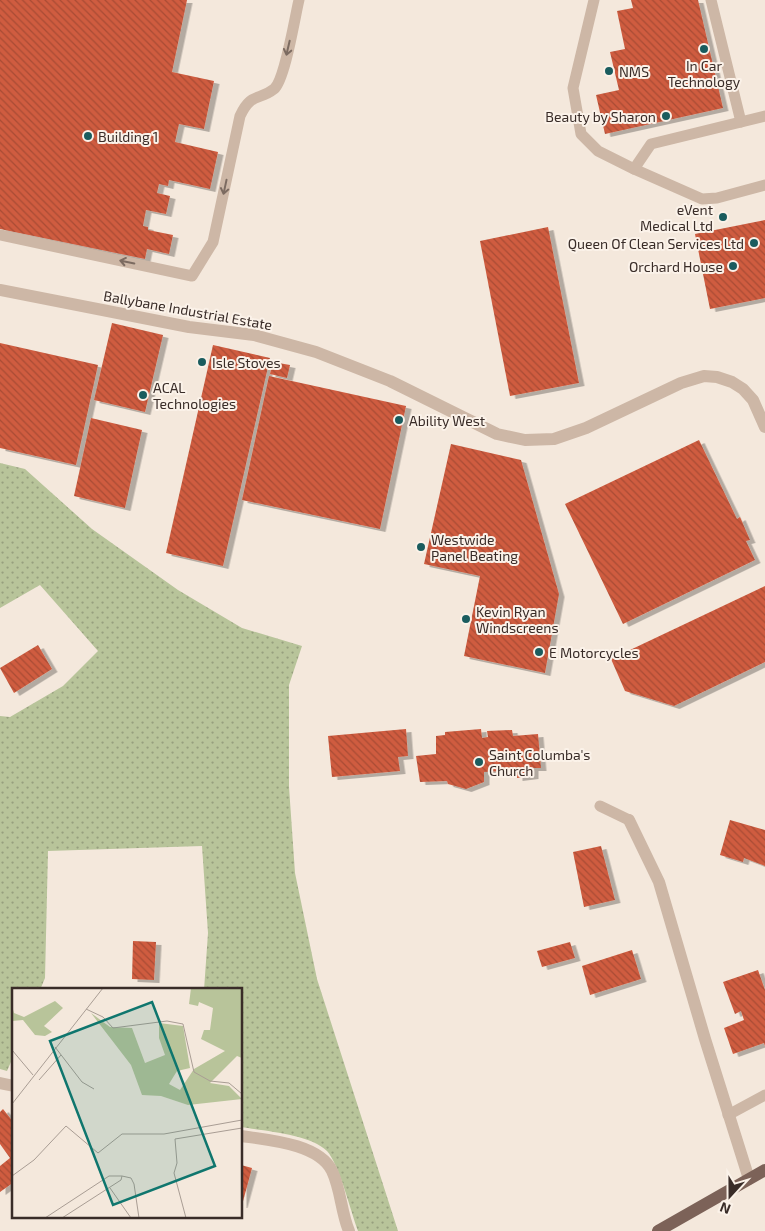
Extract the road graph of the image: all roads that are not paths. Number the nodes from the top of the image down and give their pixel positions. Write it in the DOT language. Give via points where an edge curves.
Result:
graph roads {
  1 [pos="299,0"];
  2 [pos="594,0"];
  3 [pos="711,0"];
  4 [pos="765,116"];
  5 [pos="741,122"];
  6 [pos="634,169"];
  7 [pos="765,185"];
  8 [pos="0,235"];
  9 [pos="0,290"];
  10 [pos="765,427"];
  11 [pos="600,806"];
  12 [pos="629,820"];
  13 [pos="765,1095"];
  14 [pos="728,1115"];
  15 [pos="242,1136"];
  16 [pos="765,1170"];
  17 [pos="749,1179"];
  18 [pos="349,1231"];
  19 [pos="658,1231"];
  1 -- 8 [label="lane, one-way" via="281,76 275,88 254,97 240,116 213,242 192,276"];
  2 -- 6 [label="lane" via="573,88 581,134 598,151"];
  3 -- 5 [label="lane"];
  4 -- 5 [label="lane"];
  5 -- 6 [label="lane" via="651,144"];
  6 -- 7 [label="lane" via="702,199"];
  9 -- 10 [label="street, Ballybane Industrial Estate" via="189,327 254,335 316,352 390,380 498,434 525,440 554,439 586,428 681,383 704,376 732,382 743,389 753,400"];
  11 -- 12 [label="lane"];
  12 -- 14 [label="street" via="659,882"];
  13 -- 14 [label="lane"];
  14 -- 17 [label="street"];
  15 -- 18 [label="street" via="282,1142 322,1156 332,1171"];
  16 -- 17 [label="main road"];
  17 -- 19 [label="main road"];
}
